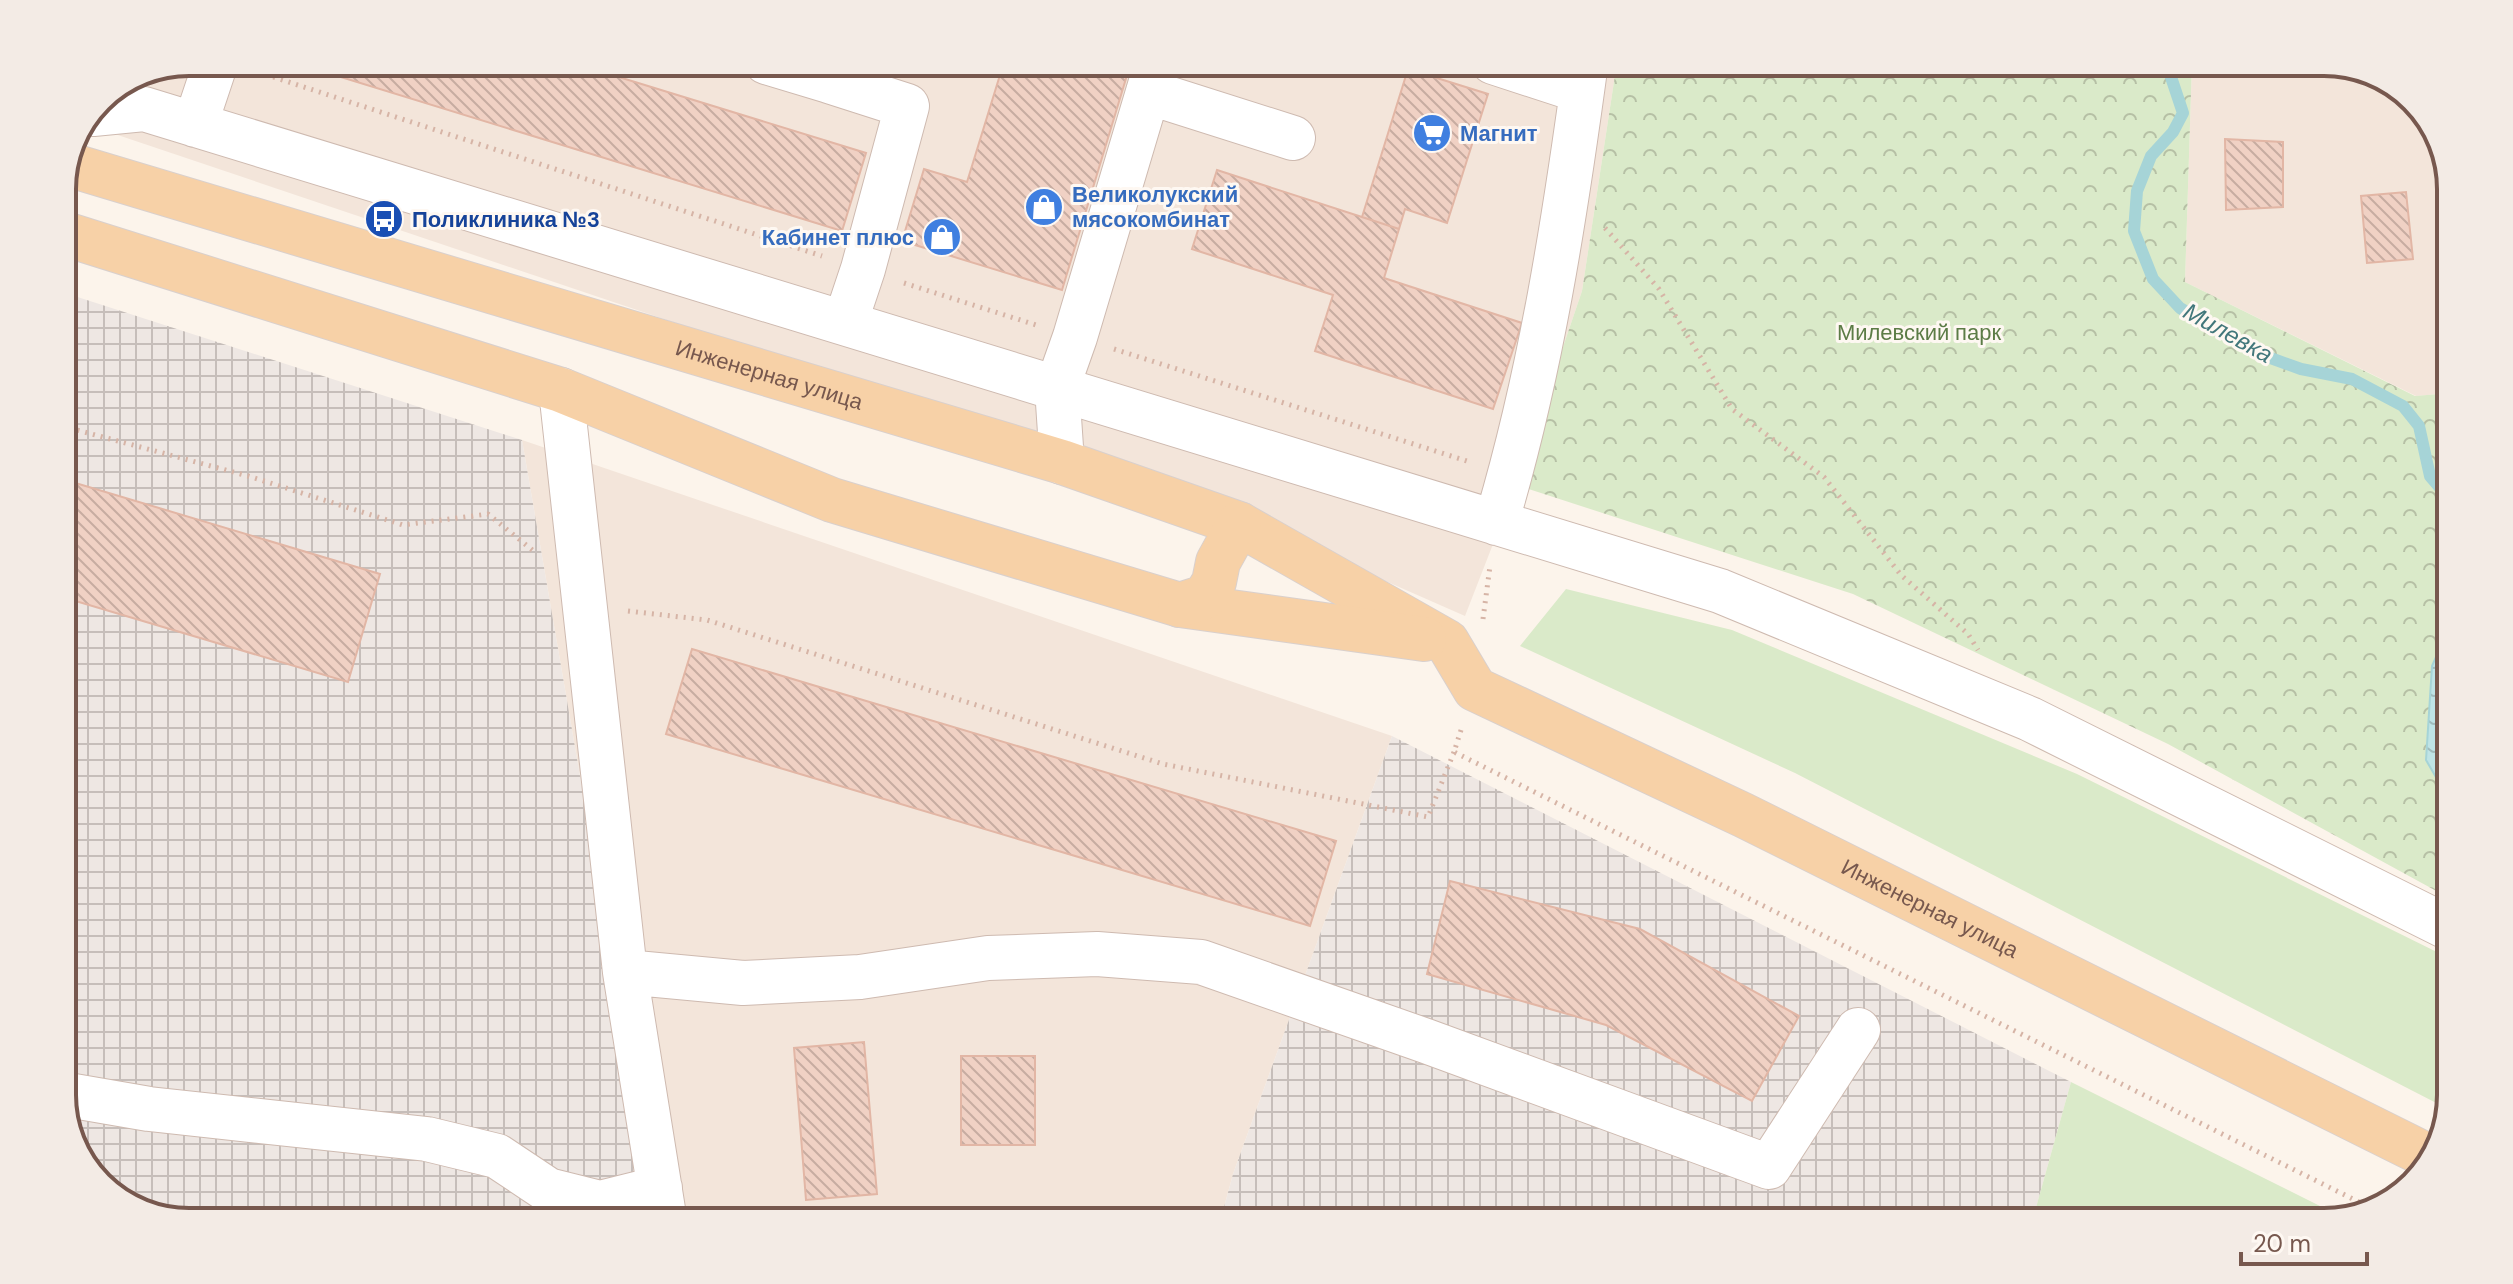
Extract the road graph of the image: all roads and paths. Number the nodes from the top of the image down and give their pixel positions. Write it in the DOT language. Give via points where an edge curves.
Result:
graph roads {
  1 [pos="211,76"];
  2 [pos="842,76"];
  3 [pos="1584,76"];
  4 [pos="1152,77"];
  5 [pos="106,113"];
  6 [pos="195,125"];
  7 [pos="1293,138"];
  8 [pos="79,168"];
  9 [pos="1568,185"];
  10 [pos="76,237"];
  11 [pos="845,323"];
  12 [pos="1057,388"];
  13 [pos="561,390"];
  14 [pos="76,430"];
  15 [pos="1062,462"];
  16 [pos="1496,523"];
  17 [pos="1239,524"];
  18 [pos="583,592"];
  19 [pos="1180,605"];
  20 [pos="1447,642"];
  21 [pos="1982,656"];
  22 [pos="1475,689"];
  23 [pos="1454,752"];
  24 [pos="2437,922"];
  25 [pos="625,972"];
  26 [pos="1858,1030"];
  27 [pos="76,1096"];
  28 [pos="2421,1153"];
  29 [pos="2359,1202"];
  30 [pos="663,1205"];
  1 -- 6 [label="street"];
  2 -- 11 [label="street" via="907,106"];
  3 -- 9 [label="street"];
  4 -- 7 [label="street"];
  4 -- 12 [label="street"];
  5 -- 6 [label="street" via="144,109"];
  6 -- 11 [label="street"];
  8 -- 15 [label="main road, Инженерная улица"];
  9 -- 16 [label="street" via="1550,300"];
  9 -- 21 [label="path" via="1659,289 1732,409 1824,477 1901,575 1968,634"];
  10 -- 13 [label="main road"];
  11 -- 12 [label="street"];
  12 -- 15 [label="street"];
  12 -- 16 [label="street"];
  13 -- 18 [label="street"];
  13 -- 19 [label="main road" via="832,500"];
  14 -- 18 [label="path" via="403,525 488,514"];
  15 -- 17 [label="main road, Инженерная улица"];
  16 -- 22 [label="path"];
  16 -- 24 [label="street" via="1720,591 2030,719"];
  17 -- 19 [label="main road" via="1205,597"];
  17 -- 20 [label="main road, Инженерная улица"];
  18 -- 23 [label="path" via="619,610 707,620 1163,764 1428,817"];
  18 -- 25 [label="street"];
  19 -- 20 [label="main road"];
  20 -- 22 [label="main road, Инженерная улица"];
  22 -- 23 [label="path"];
  22 -- 28 [label="main road, Инженерная улица" via="1743,815"];
  23 -- 29 [label="path"];
  25 -- 26 [label="street" via="743,983 860,977 988,958 1097,954 1201,962 1769,1167"];
  25 -- 30 [label="street"];
  27 -- 30 [label="street" via="427,1139 497,1156 548,1190 600,1203"];
}
